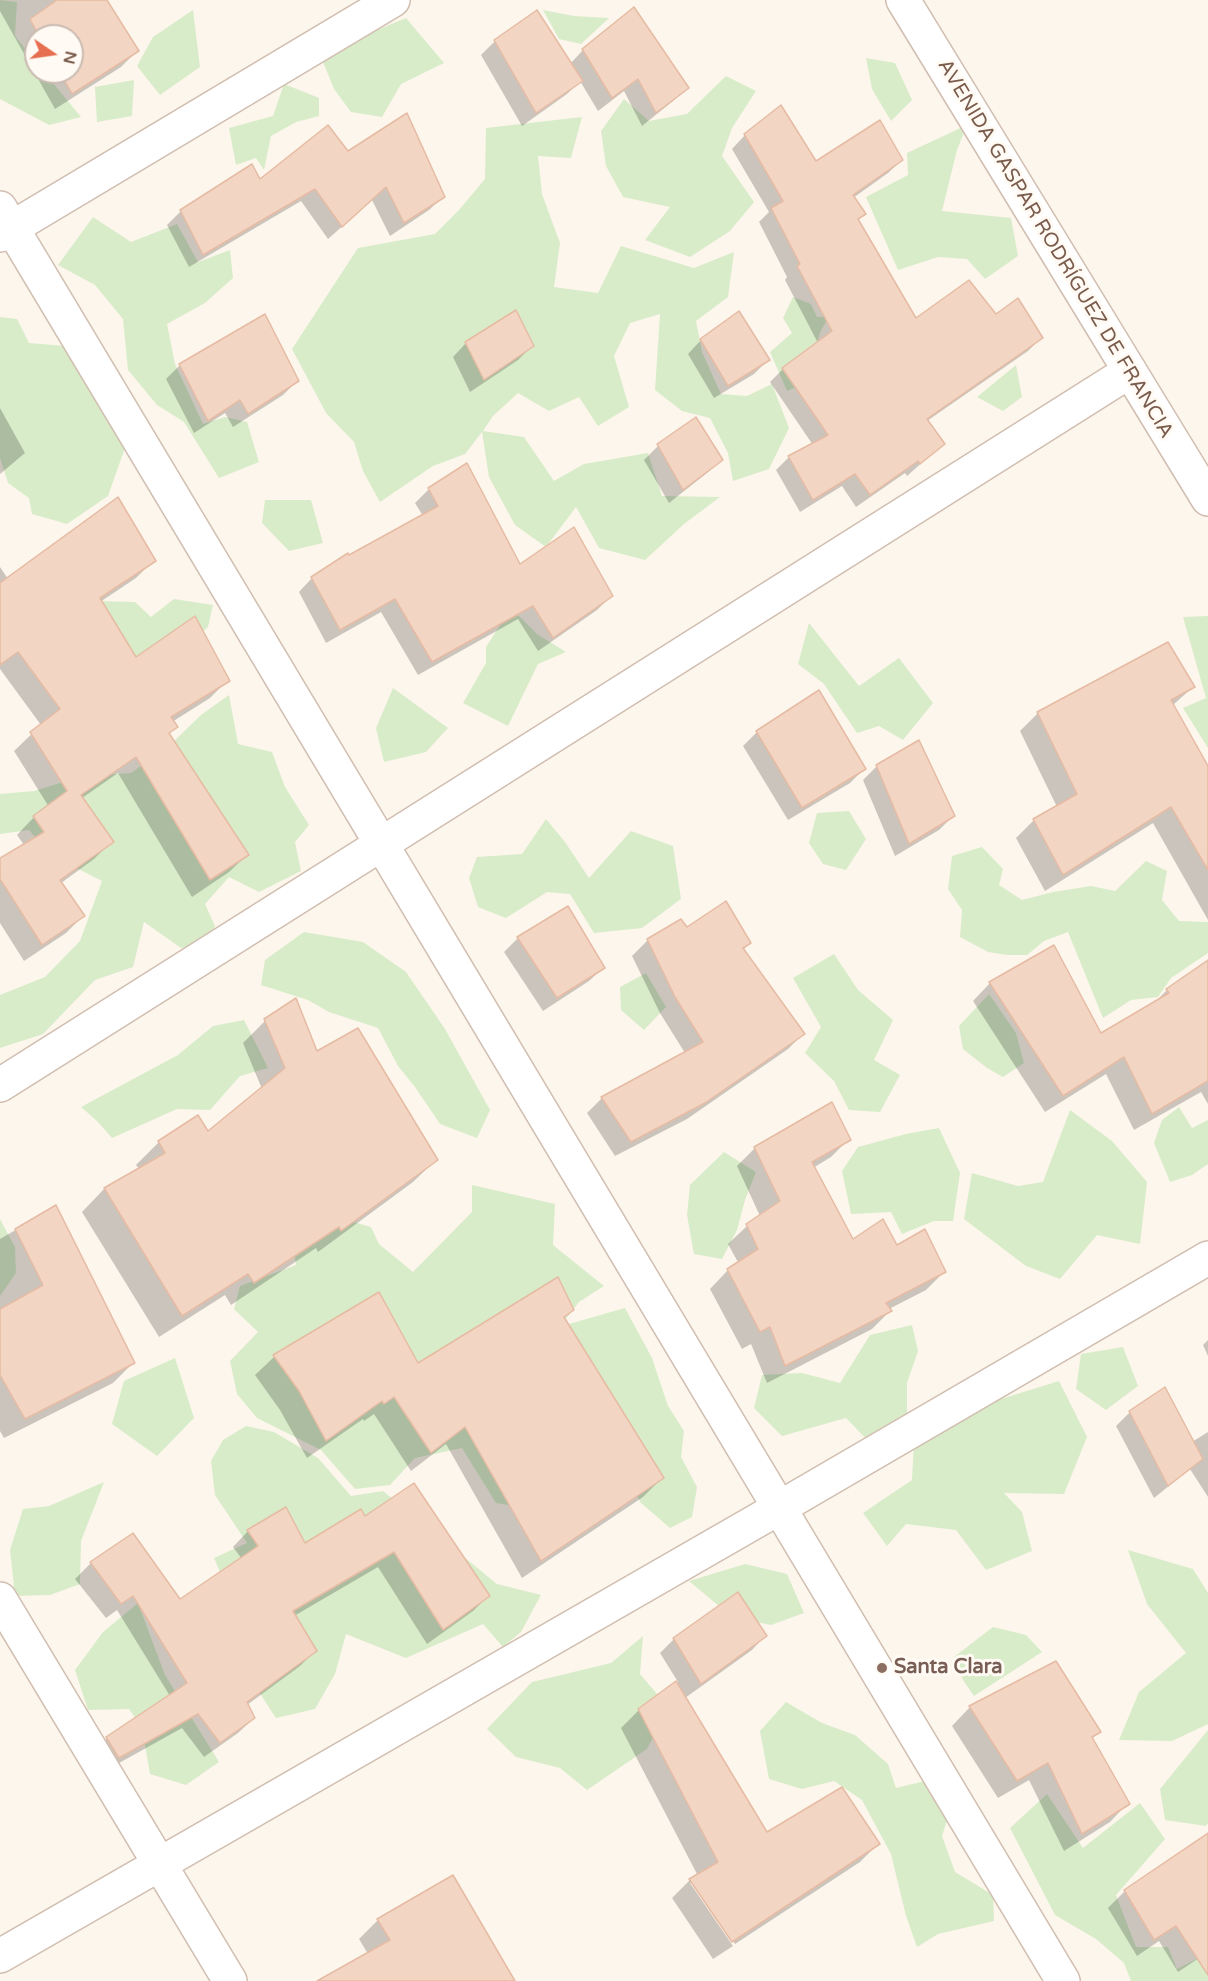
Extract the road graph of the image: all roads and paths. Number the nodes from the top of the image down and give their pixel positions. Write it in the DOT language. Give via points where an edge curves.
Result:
graph roads {
  1 [pos="393,0"];
  2 [pos="903,0"];
  3 [pos="4,224"];
  4 [pos="1130,371"];
  5 [pos="1208,499"];
  6 [pos="382,845"];
  7 [pos="0,1085"];
  8 [pos="1208,1258"];
  9 [pos="779,1508"];
  10 [pos="0,1599"];
  11 [pos="160,1864"];
  12 [pos="0,1956"];
  13 [pos="230,1981"];
  14 [pos="1063,1981"];
  1 -- 3 [label="street"];
  2 -- 4 [label="street, AVENIDA GASPAR RODRÍGUEZ DE FRANCIA"];
  3 -- 6 [label="street"];
  4 -- 5 [label="street, AVENIDA GASPAR RODRÍGUEZ DE FRANCIA"];
  4 -- 6 [label="street"];
  6 -- 7 [label="street"];
  6 -- 9 [label="street"];
  8 -- 9 [label="street"];
  9 -- 11 [label="street"];
  9 -- 14 [label="street"];
  10 -- 11 [label="street"];
  11 -- 12 [label="street"];
  11 -- 13 [label="street"];
}
